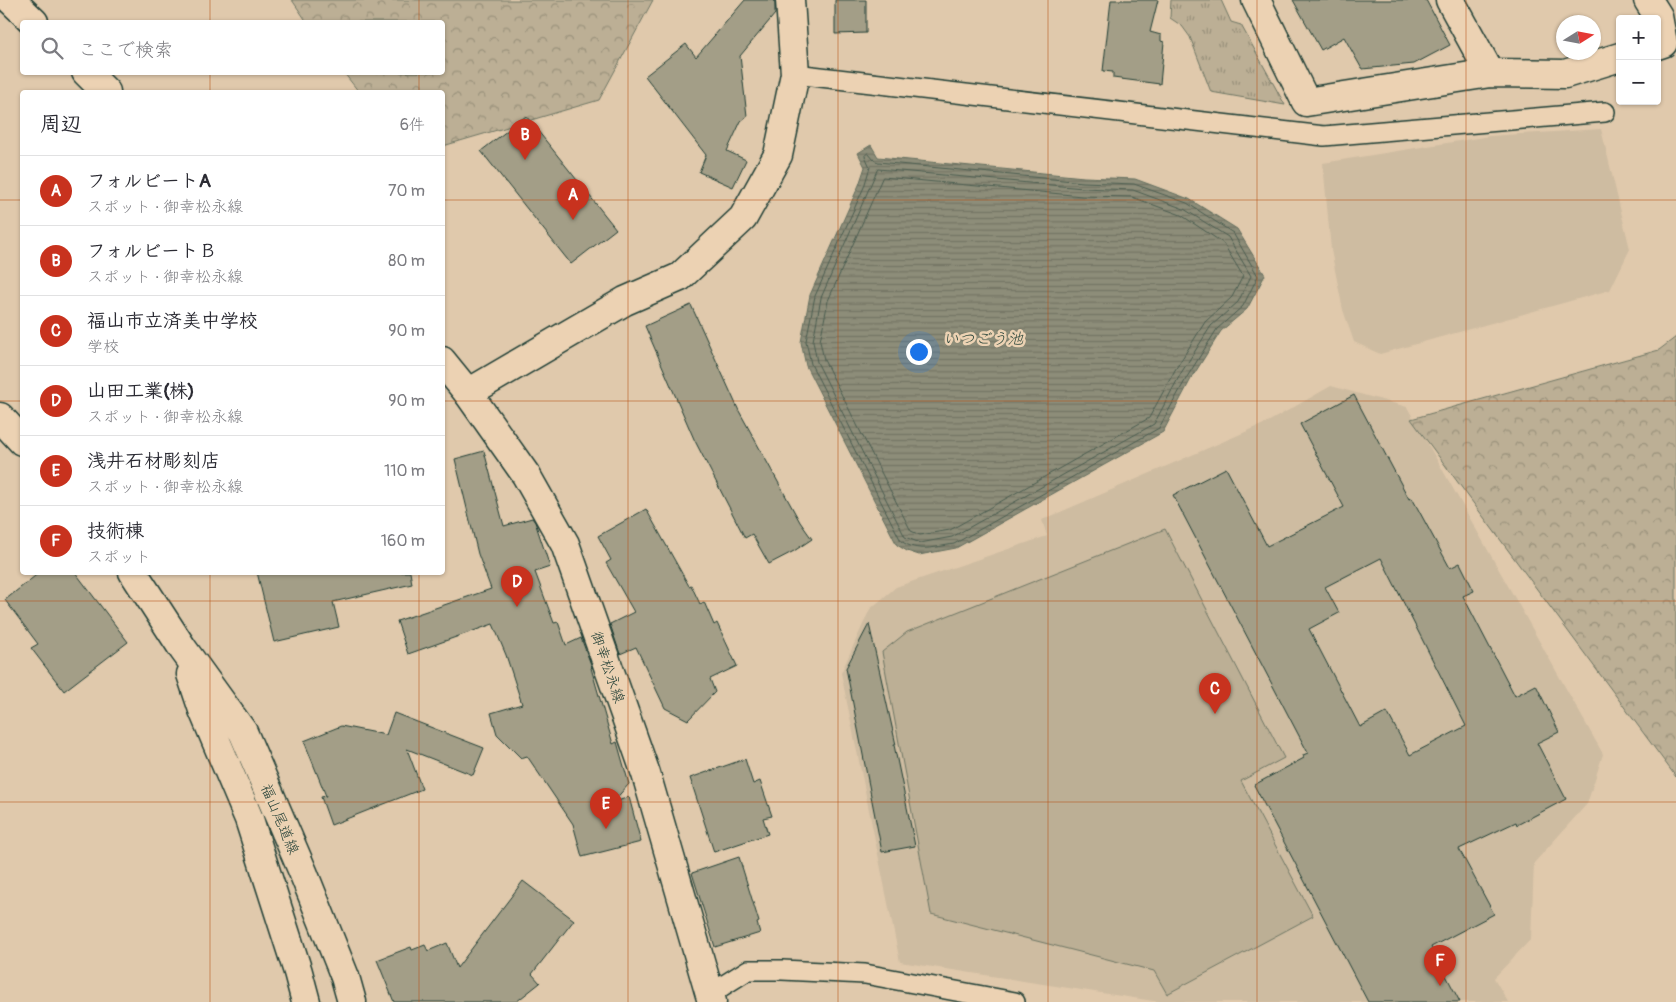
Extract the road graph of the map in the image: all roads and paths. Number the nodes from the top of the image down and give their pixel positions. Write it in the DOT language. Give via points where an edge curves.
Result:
graph roads {
  1 [pos="11,0"];
  2 [pos="790,0"];
  3 [pos="1256,0"];
  4 [pos="1450,0"];
  5 [pos="1648,0"];
  6 [pos="1657,15"];
  7 [pos="32,20"];
  8 [pos="1661,32"];
  9 [pos="1661,44"];
  10 [pos="1616,57"];
  11 [pos="1490,73"];
  12 [pos="795,74"];
  13 [pos="89,75"];
  14 [pos="104,90"];
  15 [pos="1605,112"];
  16 [pos="445,365"];
  17 [pos="468,393"];
  18 [pos="0,417"];
  19 [pos="20,439"];
  20 [pos="135,575"];
  21 [pos="183,649"];
  22 [pos="705,999"];
  23 [pos="306,1002"];
  24 [pos="352,1002"];
  25 [pos="1015,1002"];
  1 -- 7 [label="main road"];
  2 -- 12 [label="main road"];
  3 -- 11 [label="main road" via="1306,102"];
  4 -- 11 [label="main road"];
  5 -- 6 [label="main road"];
  8 -- 9 [label="main road"];
  10 -- 11 [label="main road" via="1565,74"];
  12 -- 15 [label="lane" via="1324,136"];
  12 -- 17 [label="main road" via="778,155 743,218 680,277 625,301"];
  13 -- 14 [label="main road"];
  16 -- 17 [label="main road, 御幸松永線"];
  17 -- 22 [label="main road, 御幸松永線" via="526,475 565,544 646,774"];
  18 -- 19 [label="main road"];
  20 -- 21 [label="main road, 福山尾道線"];
  21 -- 23 [label="main road, 福山尾道線" via="203,710 248,819"];
  21 -- 24 [label="main road, 福山尾道線" via="243,732 303,872"];
  22 -- 25 [label="lane" via="748,970 782,970 864,974"];
}
